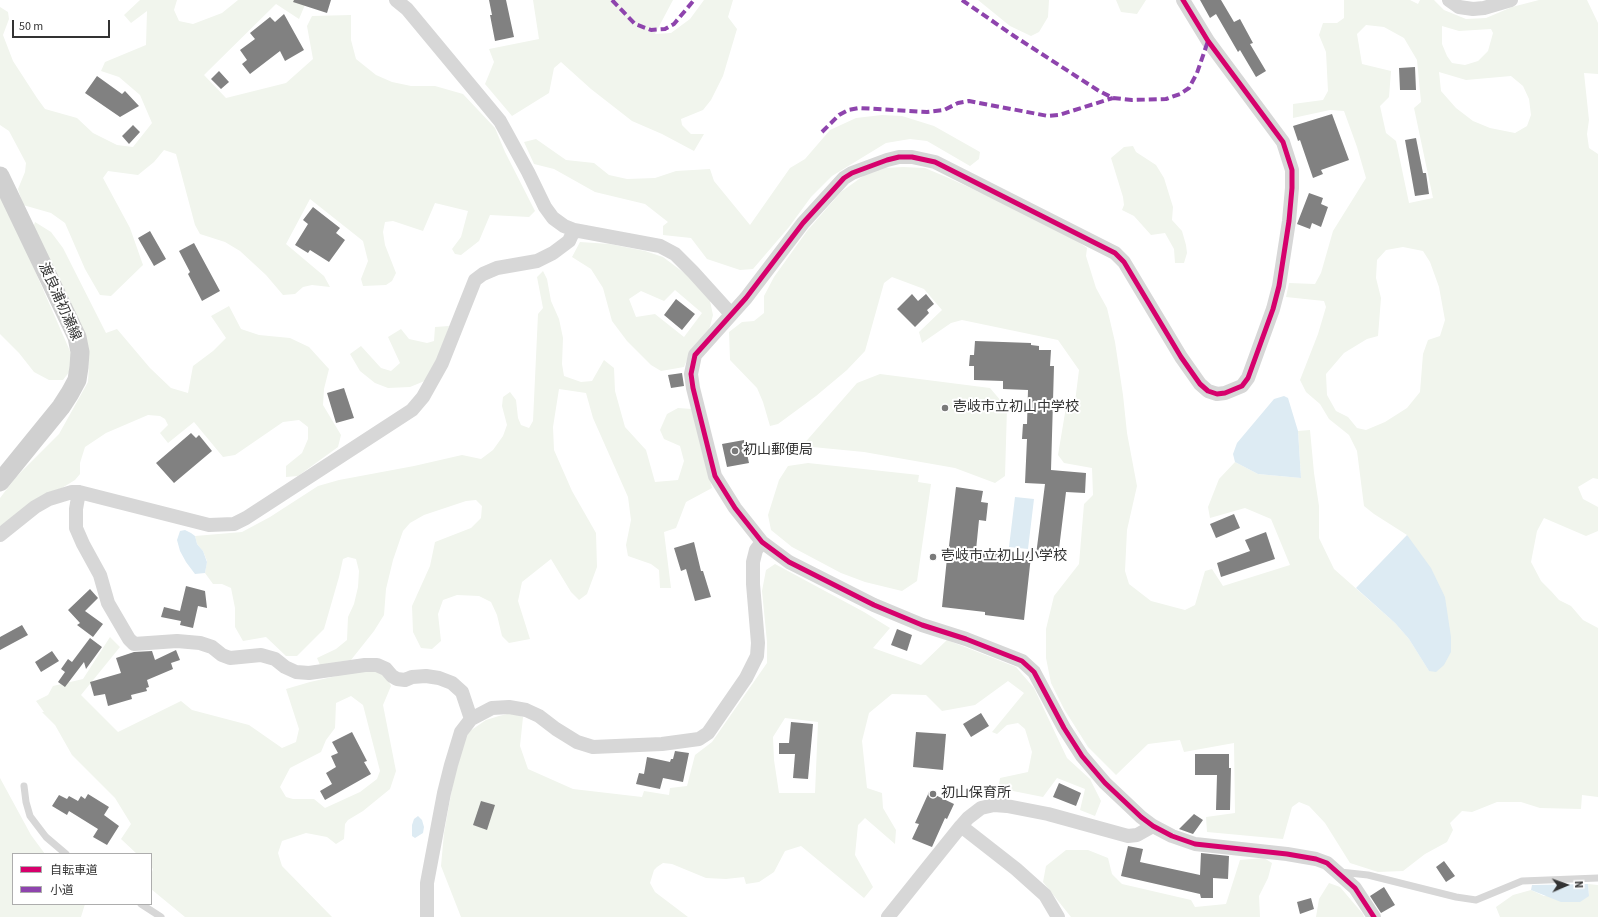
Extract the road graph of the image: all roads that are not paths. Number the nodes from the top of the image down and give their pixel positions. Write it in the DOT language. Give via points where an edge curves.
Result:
graph roads {
  1 [pos="1183,0"];
  2 [pos="1449,0"];
  3 [pos="1511,0"];
  4 [pos="404,3"];
  5 [pos="0,176"];
  6 [pos="574,230"];
  7 [pos="731,314"];
  8 [pos="0,482"];
  9 [pos="79,492"];
  10 [pos="0,535"];
  11 [pos="762,542"];
  12 [pos="471,719"];
  13 [pos="24,786"];
  14 [pos="961,826"];
  15 [pos="1153,826"];
  16 [pos="65,853"];
  17 [pos="1338,871"];
  18 [pos="1598,878"];
  19 [pos="143,905"];
  20 [pos="161,917"];
  21 [pos="427,917"];
  22 [pos="888,917"];
  23 [pos="1058,917"];
  24 [pos="1374,917"];
  1 -- 7 [label="street" via="1208,41 1283,142 1292,170 1290,208 1279,286 1248,378 1242,386 1217,394 1200,384 1124,262 1115,253 935,162 912,157 887,160 844,178 803,223"];
  2 -- 3 [label="street" via="1459,7 1473,9"];
  4 -- 6 [label="street" via="500,121 544,207 553,218"];
  5 -- 8 [label="main road, 渡良浦初瀬線" via="77,337 80,352 77,380 62,407"];
  6 -- 7 [label="street" via="660,246 675,254"];
  6 -- 9 [label="street" via="569,241 553,253 537,261 496,268 475,280 442,364 423,397 412,410 246,518 234,524 209,525"];
  7 -- 11 [label="street" via="695,355 690,374 715,476 735,508"];
  9 -- 10 [label="street" via="49,498"];
  9 -- 12 [label="street" via="76,528 100,575 108,603 134,644 177,641 200,643 230,658 261,655 275,659 296,672 309,673 377,665 397,679 426,676 439,678 452,683 462,692"];
  11 -- 12 [label="street" via="756,550 753,562 757,656 746,678 708,733 699,739 662,744 593,747 577,742 526,710 492,708"];
  11 -- 15 [label="street" via="789,562 874,605 1022,661 1034,672 1082,756 1105,783"];
  12 -- 21 [label="street" via="461,732 444,793 427,883"];
  13 -- 16 [label="lane" via="30,816 46,837"];
  14 -- 15 [label="street" via="982,808 994,805 1048,814 1128,836 1137,835"];
  14 -- 22 [label="street"];
  14 -- 23 [label="street" via="1016,869 1045,896"];
  15 -- 17 [label="street" via="1196,844 1316,858"];
  17 -- 18 [label="lane" via="1368,875 1476,900 1522,881"];
  17 -- 24 [label="street" via="1355,888"];
  19 -- 20 [label="lane"];
}
